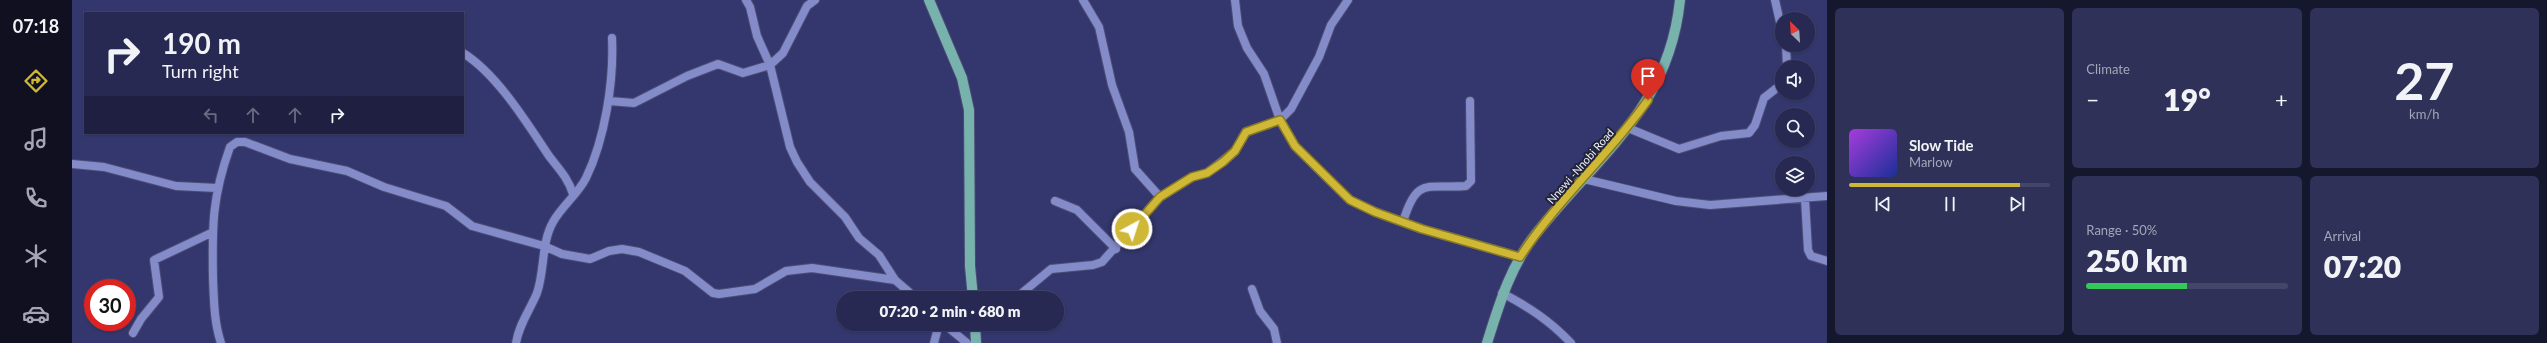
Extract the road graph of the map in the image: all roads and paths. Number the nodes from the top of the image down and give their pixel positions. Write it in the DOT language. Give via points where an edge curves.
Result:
graph roads {
  1 [pos="815,0"];
  2 [pos="929,0"];
  3 [pos="1083,0"];
  4 [pos="1236,0"];
  5 [pos="1348,0"];
  6 [pos="1680,0"];
  7 [pos="1775,0"];
  8 [pos="749,2"];
  9 [pos="1778,12"];
  10 [pos="612,38"];
  11 [pos="464,54"];
  12 [pos="770,65"];
  13 [pos="1775,89"];
  14 [pos="609,101"];
  15 [pos="1470,101"];
  16 [pos="1280,120"];
  17 [pos="1628,128"];
  18 [pos="72,164"];
  19 [pos="1584,179"];
  20 [pos="217,188"];
  21 [pos="574,194"];
  22 [pos="1827,196"];
  23 [pos="1160,197"];
  24 [pos="1805,198"];
  25 [pos="1055,201"];
  26 [pos="1403,222"];
  27 [pos="211,233"];
  28 [pos="544,246"];
  29 [pos="1116,248"];
  30 [pos="1520,257"];
  31 [pos="1827,261"];
  32 [pos="895,280"];
  33 [pos="1252,289"];
  34 [pos="908,291"];
  35 [pos="972,291"];
  36 [pos="1024,291"];
  37 [pos="1502,293"];
  38 [pos="937,331"];
  39 [pos="952,331"];
  40 [pos="975,331"];
  41 [pos="133,333"];
  42 [pos="221,343"];
  43 [pos="516,343"];
  44 [pos="934,343"];
  45 [pos="967,343"];
  46 [pos="976,343"];
  47 [pos="1277,343"];
  48 [pos="1488,343"];
  49 [pos="1571,343"];
  1 -- 12 [label="street" via="807,6 783,53"];
  2 -- 35 [label="main road" via="962,78 969,110"];
  3 -- 23 [label="street" via="1099,27 1112,85 1129,132 1135,169"];
  4 -- 16 [label="street" via="1240,31 1247,48 1264,74"];
  5 -- 16 [label="street" via="1331,26 1306,84 1291,109"];
  6 -- 17 [label="main road, Nnewi -Nnobi Road" via="1672,45 1660,77 1648,100"];
  7 -- 9 [label="street"];
  8 -- 12 [label="street" via="757,36"];
  10 -- 14 [label="street" via="613,65"];
  11 -- 21 [label="street" via="495,83 514,106 565,175"];
  12 -- 14 [label="street" via="743,73 718,64 687,76 634,103"];
  12 -- 32 [label="street" via="790,147 797,162 810,182 845,217 859,238 879,255"];
  13 -- 17 [label="street" via="1764,98 1755,125 1748,133 1720,136 1679,149"];
  14 -- 21 [label="street" via="590,167"];
  15 -- 26 [label="street" via="1470,181 1466,186 1435,185 1419,190 1408,205"];
  16 -- 23 [label="street" via="1246,132 1235,151 1216,167 1207,173 1192,177"];
  16 -- 26 [label="street" via="1295,146 1350,200"];
  17 -- 19 [label="main road, Nnewi -Nnobi Road"];
  18 -- 20 [label="street" via="123,172 157,183"];
  19 -- 24 [label="street" via="1676,201 1710,205"];
  19 -- 30 [label="main road, Nnewi -Nnobi Road" via="1534,236"];
  20 -- 27 [label="street"];
  20 -- 28 [label="street" via="230,147 237,142 246,142 290,159 347,171 372,183 446,206 472,226"];
  21 -- 28 [label="street" via="553,222"];
  22 -- 24 [label="street"];
  23 -- 29 [label="street"];
  24 -- 31 [label="street" via="1808,250 1811,256"];
  25 -- 29 [label="street" via="1077,210"];
  26 -- 30 [label="street"];
  27 -- 41 [label="street" via="154,260 159,297 140,319"];
  27 -- 42 [label="street" via="214,308"];
  28 -- 32 [label="street" via="582,258 622,249 639,252 686,271 713,293 719,294 755,289 786,271 798,268"];
  28 -- 43 [label="street" via="537,292"];
  29 -- 36 [label="street" via="1102,262 1093,266 1051,269"];
  30 -- 37 [label="main road, Nnewi -Nnobi Road"];
  32 -- 34 [label="street"];
  33 -- 47 [label="street" via="1260,311 1274,329"];
  37 -- 48 [label="main road, Nnewi -Nnobi Road"];
  37 -- 49 [label="street" via="1534,310 1554,325"];
  38 -- 44 [label="street"];
  39 -- 45 [label="street"];
  40 -- 46 [label="main road"];
}
